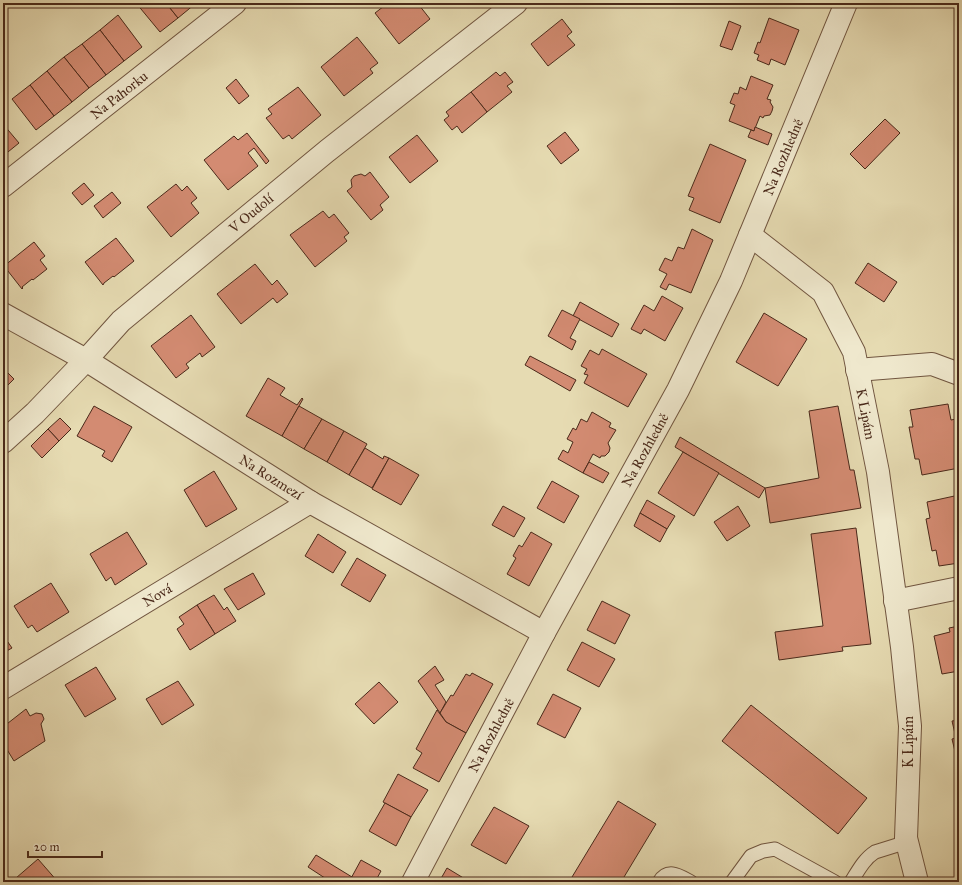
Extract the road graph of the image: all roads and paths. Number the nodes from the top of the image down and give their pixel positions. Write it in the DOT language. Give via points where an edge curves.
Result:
graph roads {
  1 [pos="235,3"];
  2 [pos="516,3"];
  3 [pos="846,3"];
  4 [pos="3,186"];
  5 [pos="750,234"];
  6 [pos="3,314"];
  7 [pos="86,360"];
  8 [pos="857,370"];
  9 [pos="959,374"];
  10 [pos="3,442"];
  11 [pos="310,502"];
  12 [pos="959,588"];
  13 [pos="895,601"];
  14 [pos="544,633"];
  15 [pos="3,688"];
  16 [pos="907,842"];
  17 [pos="413,882"];
  18 [pos="659,882"];
  19 [pos="691,882"];
  20 [pos="732,882"];
  21 [pos="835,882"];
  22 [pos="851,882"];
  23 [pos="917,882"];
  1 -- 4 [label="street, Na Pahorku"];
  2 -- 7 [label="street, V Oudolí" via="327,151 122,321"];
  3 -- 5 [label="street, Na Rozhledně"];
  5 -- 8 [label="street, K Lipám" via="824,292 854,352"];
  5 -- 14 [label="street, Na Rozhledně" via="731,281 678,390"];
  6 -- 7 [label="street, Na Rozmezí"];
  7 -- 10 [label="street, V Oudolí"];
  7 -- 11 [label="street, Na Rozmezí"];
  8 -- 9 [label="street, K Lipám" via="932,364"];
  8 -- 13 [label="street, K Lipám" via="878,472"];
  11 -- 14 [label="street, Na Rozmezí"];
  11 -- 15 [label="street, Nová"];
  12 -- 13 [label="street"];
  13 -- 16 [label="street, K Lipám" via="910,726"];
  14 -- 17 [label="street, Na Rozhledně"];
  16 -- 22 [label="lane" via="870,855"];
  16 -- 23 [label="street, K Lipám"];
  18 -- 19 [label="lane" via="668,874 675,873"];
  20 -- 21 [label="lane" via="751,856 775,849"];
}
